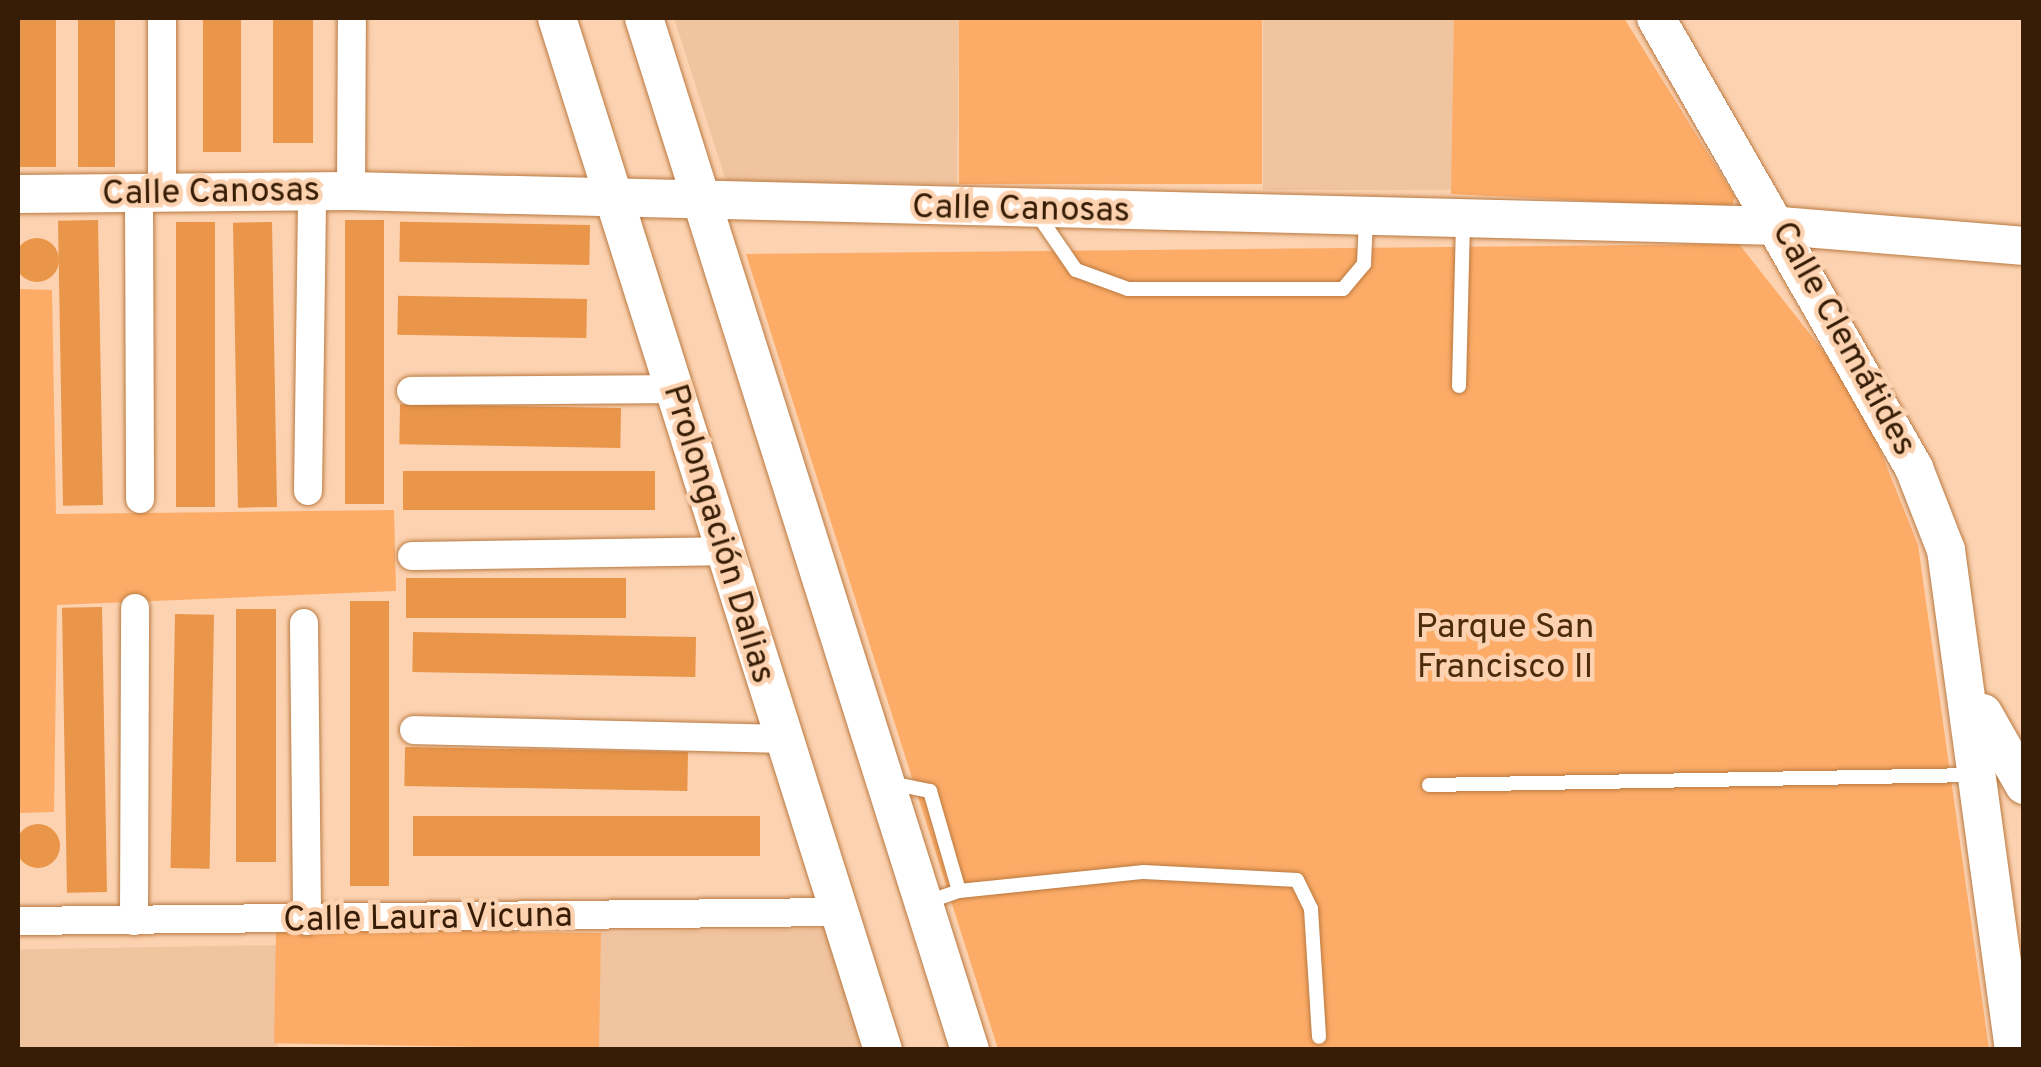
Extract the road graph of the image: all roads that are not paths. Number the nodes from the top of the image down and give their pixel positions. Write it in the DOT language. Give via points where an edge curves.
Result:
graph roads {
  1 [pos="162,18"];
  2 [pos="352,18"];
  3 [pos="557,18"];
  4 [pos="644,18"];
  5 [pos="1656,18"];
  6 [pos="351,190"];
  7 [pos="18,194"];
  8 [pos="312,194"];
  9 [pos="150,195"];
  10 [pos="614,201"];
  11 [pos="704,203"];
  12 [pos="1034,210"];
  13 [pos="1366,217"];
  14 [pos="1464,219"];
  15 [pos="1781,226"];
  16 [pos="2024,246"];
  17 [pos="1459,386"];
  18 [pos="672,389"];
  19 [pos="411,391"];
  20 [pos="308,491"];
  21 [pos="140,499"];
  22 [pos="722,550"];
  23 [pos="412,556"];
  24 [pos="134,608"];
  25 [pos="304,624"];
  26 [pos="1970,684"];
  27 [pos="414,730"];
  28 [pos="783,740"];
  29 [pos="1980,775"];
  30 [pos="886,782"];
  31 [pos="1429,784"];
  32 [pos="2024,784"];
  33 [pos="959,890"];
  34 [pos="924,903"];
  35 [pos="838,912"];
  36 [pos="18,921"];
  37 [pos="134,921"];
  38 [pos="307,921"];
  39 [pos="1319,1037"];
  40 [pos="882,1050"];
  41 [pos="970,1050"];
  42 [pos="2014,1050"];
  1 -- 9 [label="street"];
  2 -- 6 [label="street"];
  3 -- 10 [label="main road, Prolongación Dalias"];
  4 -- 11 [label="main road"];
  5 -- 15 [label="main road, Calle Clemátides"];
  6 -- 8 [label="main road, Calle Canosas"];
  6 -- 10 [label="main road, Calle Canosas"];
  7 -- 9 [label="main road, Calle Canosas"];
  8 -- 9 [label="main road, Calle Canosas"];
  8 -- 20 [label="street"];
  9 -- 21 [label="street"];
  10 -- 11 [label="main road, Calle Canosas"];
  10 -- 18 [label="main road, Prolongación Dalias"];
  11 -- 12 [label="main road, Calle Canosas"];
  11 -- 30 [label="main road"];
  12 -- 13 [label="main road, Calle Canosas"];
  12 -- 13 [label="lane" via="1076,270 1128,289 1342,289 1364,264"];
  13 -- 14 [label="main road, Calle Canosas"];
  14 -- 15 [label="main road, Calle Canosas"];
  14 -- 17 [label="lane"];
  15 -- 16 [label="main road, Calle Canosas"];
  15 -- 26 [label="main road, Calle Clemátides" via="1914,468 1946,550"];
  18 -- 19 [label="street"];
  18 -- 22 [label="main road, Prolongación Dalias"];
  22 -- 23 [label="street"];
  22 -- 28 [label="main road, Prolongación Dalias"];
  24 -- 37 [label="street"];
  25 -- 38 [label="street"];
  26 -- 29 [label="main road, Calle Clemátides"];
  26 -- 32 [label="main road, Calle Clemátides"];
  27 -- 28 [label="street"];
  28 -- 35 [label="main road, Prolongación Dalias"];
  29 -- 31 [label="lane"];
  29 -- 42 [label="main road, Calle Clemátides"];
  30 -- 33 [label="lane" via="930,791"];
  30 -- 34 [label="main road"];
  33 -- 34 [label="lane"];
  33 -- 39 [label="lane" via="1050,876 1278,872 1297,880 1311,909"];
  34 -- 41 [label="main road"];
  35 -- 38 [label="street, Calle Laura Vicuna"];
  35 -- 40 [label="main road, Prolongación Dalias"];
  36 -- 37 [label="street, Calle Laura Vicuna"];
  37 -- 38 [label="street, Calle Laura Vicuna"];
}
